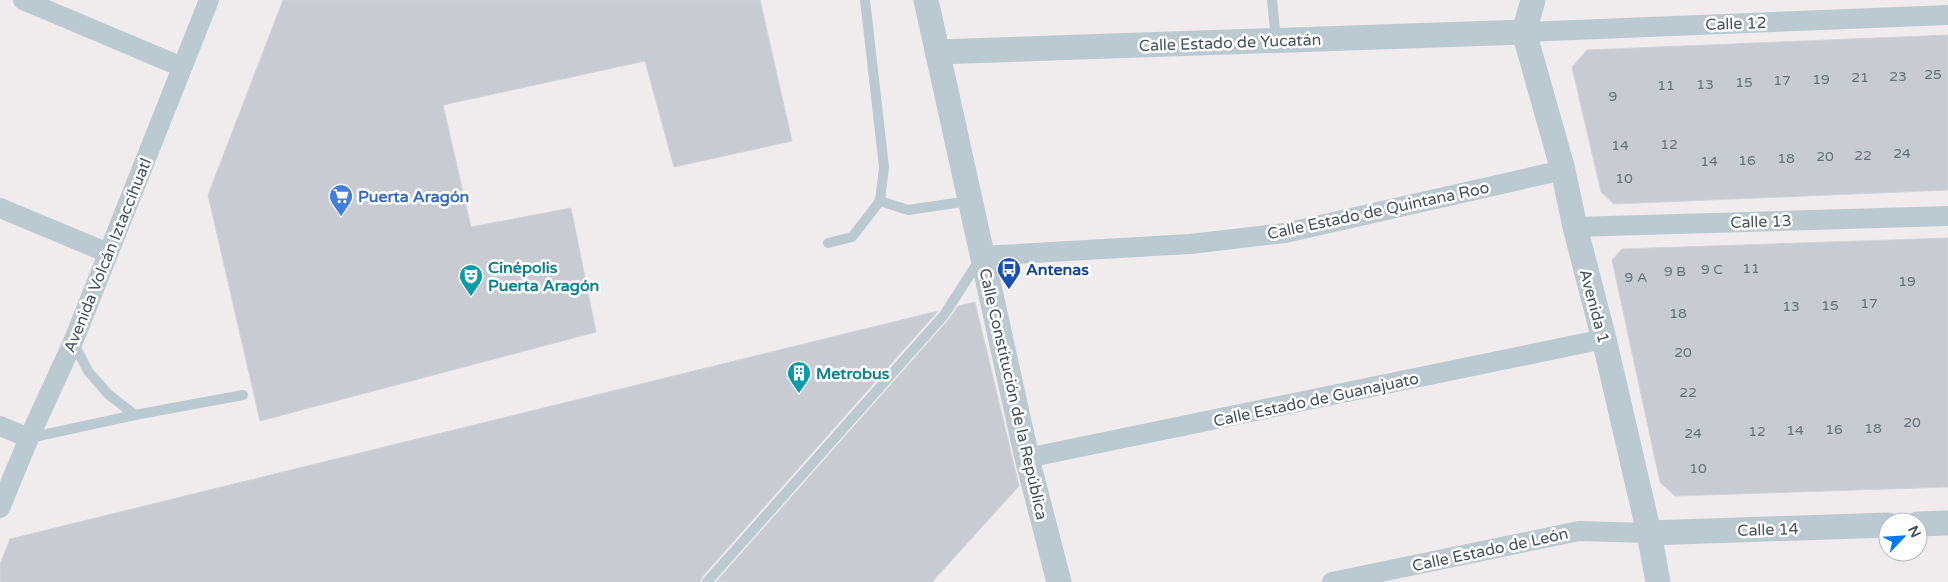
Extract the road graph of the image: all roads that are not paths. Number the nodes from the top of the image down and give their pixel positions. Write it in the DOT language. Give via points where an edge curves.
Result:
graph roads {
  1 [pos="23,0"];
  2 [pos="209,0"];
  3 [pos="864,0"];
  4 [pos="926,0"];
  5 [pos="1272,0"];
  6 [pos="1533,0"];
  7 [pos="1948,15"];
  8 [pos="1524,32"];
  9 [pos="1276,40"];
  10 [pos="937,52"];
  11 [pos="182,67"];
  12 [pos="1563,170"];
  13 [pos="880,201"];
  14 [pos="970,201"];
  15 [pos="0,208"];
  16 [pos="1948,216"];
  17 [pos="1574,227"];
  18 [pos="828,243"];
  19 [pos="108,253"];
  20 [pos="982,256"];
  21 [pos="1604,339"];
  22 [pos="73,342"];
  23 [pos="243,395"];
  24 [pos="135,415"];
  25 [pos="0,426"];
  26 [pos="29,438"];
  27 [pos="1028,458"];
  28 [pos="0,508"];
  29 [pos="1948,523"];
  30 [pos="1928,524"];
  31 [pos="1878,525"];
  32 [pos="1649,533"];
  33 [pos="707,582"];
  34 [pos="1059,582"];
  35 [pos="1332,582"];
  36 [pos="1658,582"];
  1 -- 11 [label="street"];
  2 -- 11 [label="street, Avenida Volcán Iztaccíhuatl"];
  3 -- 13 [label="lane" via="884,167"];
  4 -- 10 [label="street, Calle Constitución de la República"];
  5 -- 9 [label="lane"];
  6 -- 8 [label="street"];
  7 -- 8 [label="street, Calle 12"];
  8 -- 9 [label="street, Calle Estado de Yucatán"];
  8 -- 12 [label="street, Avenida 1"];
  9 -- 10 [label="street, Calle Estado de Yucatán"];
  10 -- 14 [label="street, Calle Constitución de la República"];
  11 -- 19 [label="street, Avenida Volcán Iztaccíhuatl"];
  12 -- 17 [label="street, Avenida 1"];
  12 -- 20 [label="street, Calle Estado de Quintana Roo" via="1285,233 1190,244"];
  13 -- 14 [label="lane" via="908,210"];
  13 -- 18 [label="lane" via="852,236"];
  14 -- 20 [label="street, Calle Constitución de la República"];
  15 -- 19 [label="street"];
  16 -- 17 [label="street, Calle 13"];
  17 -- 21 [label="street, Avenida 1"];
  19 -- 22 [label="street, Avenida Volcán Iztaccíhuatl"];
  20 -- 27 [label="street, Calle Constitución de la República"];
  20 -- 33 [label="lane" via="944,315"];
  21 -- 27 [label="street, Calle Estado de Guanajuato"];
  21 -- 32 [label="street, Avenida 1"];
  22 -- 24 [label="lane" via="88,371 108,394"];
  22 -- 26 [label="street, Avenida Volcán Iztaccíhuatl"];
  23 -- 24 [label="lane"];
  24 -- 26 [label="lane"];
  25 -- 26 [label="street"];
  26 -- 28 [label="street, Avenida Volcán Iztaccíhuatl"];
  27 -- 34 [label="street, Calle Constitución de la República"];
  29 -- 30 [label="street"];
  31 -- 32 [label="street, Calle 14"];
  32 -- 35 [label="street, Calle Estado de León" via="1580,531"];
  32 -- 36 [label="street, Avenida 1"];
}
